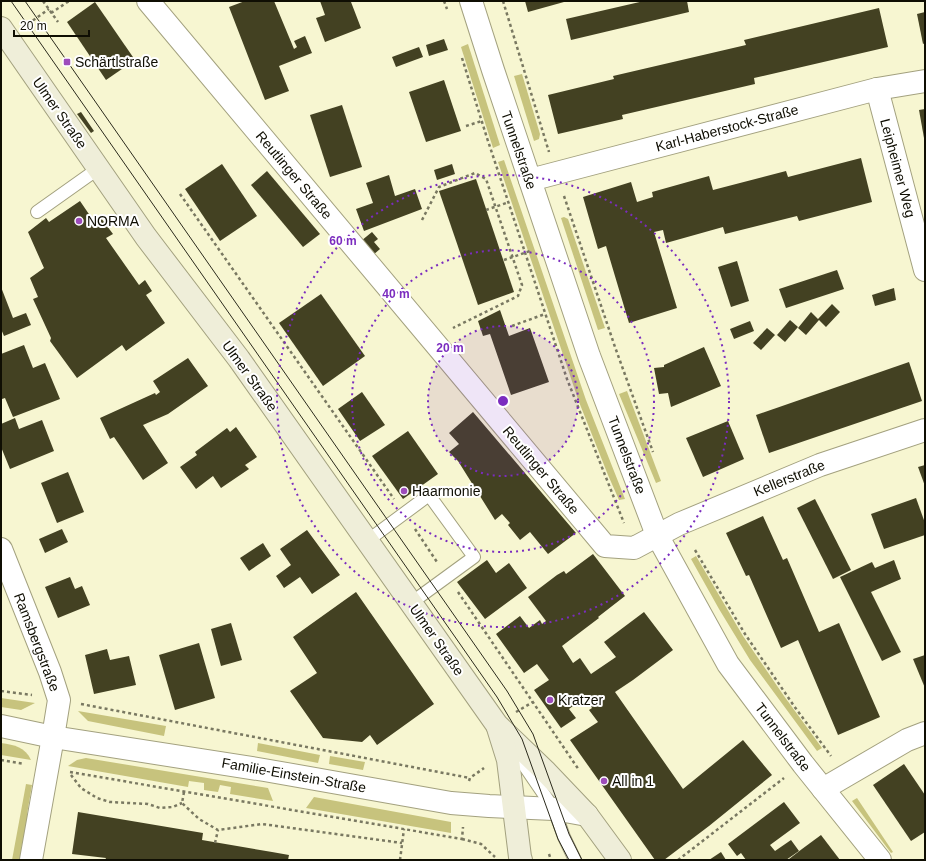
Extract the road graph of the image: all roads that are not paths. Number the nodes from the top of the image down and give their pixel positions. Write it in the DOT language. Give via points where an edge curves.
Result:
graph roads {
  1 [pos="148,1"];
  2 [pos="471,1"];
  3 [pos="1,28"];
  4 [pos="925,81"];
  5 [pos="877,89"];
  6 [pos="99,168"];
  7 [pos="530,180"];
  8 [pos="38,212"];
  9 [pos="925,270"];
  10 [pos="925,430"];
  11 [pos="657,535"];
  12 [pos="367,540"];
  13 [pos="1,549"];
  14 [pos="411,603"];
  15 [pos="497,725"];
  16 [pos="1,726"];
  17 [pos="925,733"];
  18 [pos="53,737"];
  19 [pos="823,789"];
  20 [pos="514,807"];
  21 [pos="554,809"];
  22 [pos="588,816"];
  23 [pos="31,860"];
  24 [pos="521,860"];
  25 [pos="575,860"];
  26 [pos="620,860"];
  27 [pos="880,860"];
  1 -- 11 [label="street, Reutlinger Straße" via="605,546 634,548"];
  2 -- 7 [label="street, Tunnelstraße"];
  3 -- 6 [label="street, Ulmer Straße"];
  4 -- 5 [label="street, Karl-Haberstock-Straße"];
  5 -- 7 [label="street, Karl-Haberstock-Straße"];
  5 -- 9 [label="street, Leipheimer Weg"];
  6 -- 8 [label="lane"];
  6 -- 12 [label="street, Ulmer Straße" via="146,237 239,359"];
  7 -- 11 [label="street, Tunnelstraße" via="590,356"];
  10 -- 11 [label="street, Kellerstraße" via="820,465"];
  11 -- 19 [label="street, Tunnelstraße" via="728,664"];
  12 -- 14 [label="street, Ulmer Straße"];
  12 -- 14 [label="lane" via="430,495 474,557"];
  13 -- 18 [label="street, Ramsbergstraße" via="59,700"];
  14 -- 15 [label="street, Ulmer Straße"];
  15 -- 20 [label="street, Ulmer Straße" via="508,760"];
  15 -- 21 [label="lane"];
  15 -- 22 [label="street, Ulmer Straße"];
  16 -- 18 [label="street, Familie-Einstein-Straße"];
  17 -- 19 [label="street" via="907,740"];
  18 -- 20 [label="street, Familie-Einstein-Straße" via="451,803"];
  18 -- 23 [label="street, Ramsbergstraße"];
  19 -- 27 [label="street, Tunnelstraße"];
  20 -- 21 [label="street, Familie-Einstein-Straße"];
  20 -- 24 [label="street, Ulmer Straße"];
  21 -- 22 [label="street, Familie-Einstein-Straße"];
  21 -- 25 [label="lane"];
  22 -- 26 [label="street, Ulmer Straße"];
}
